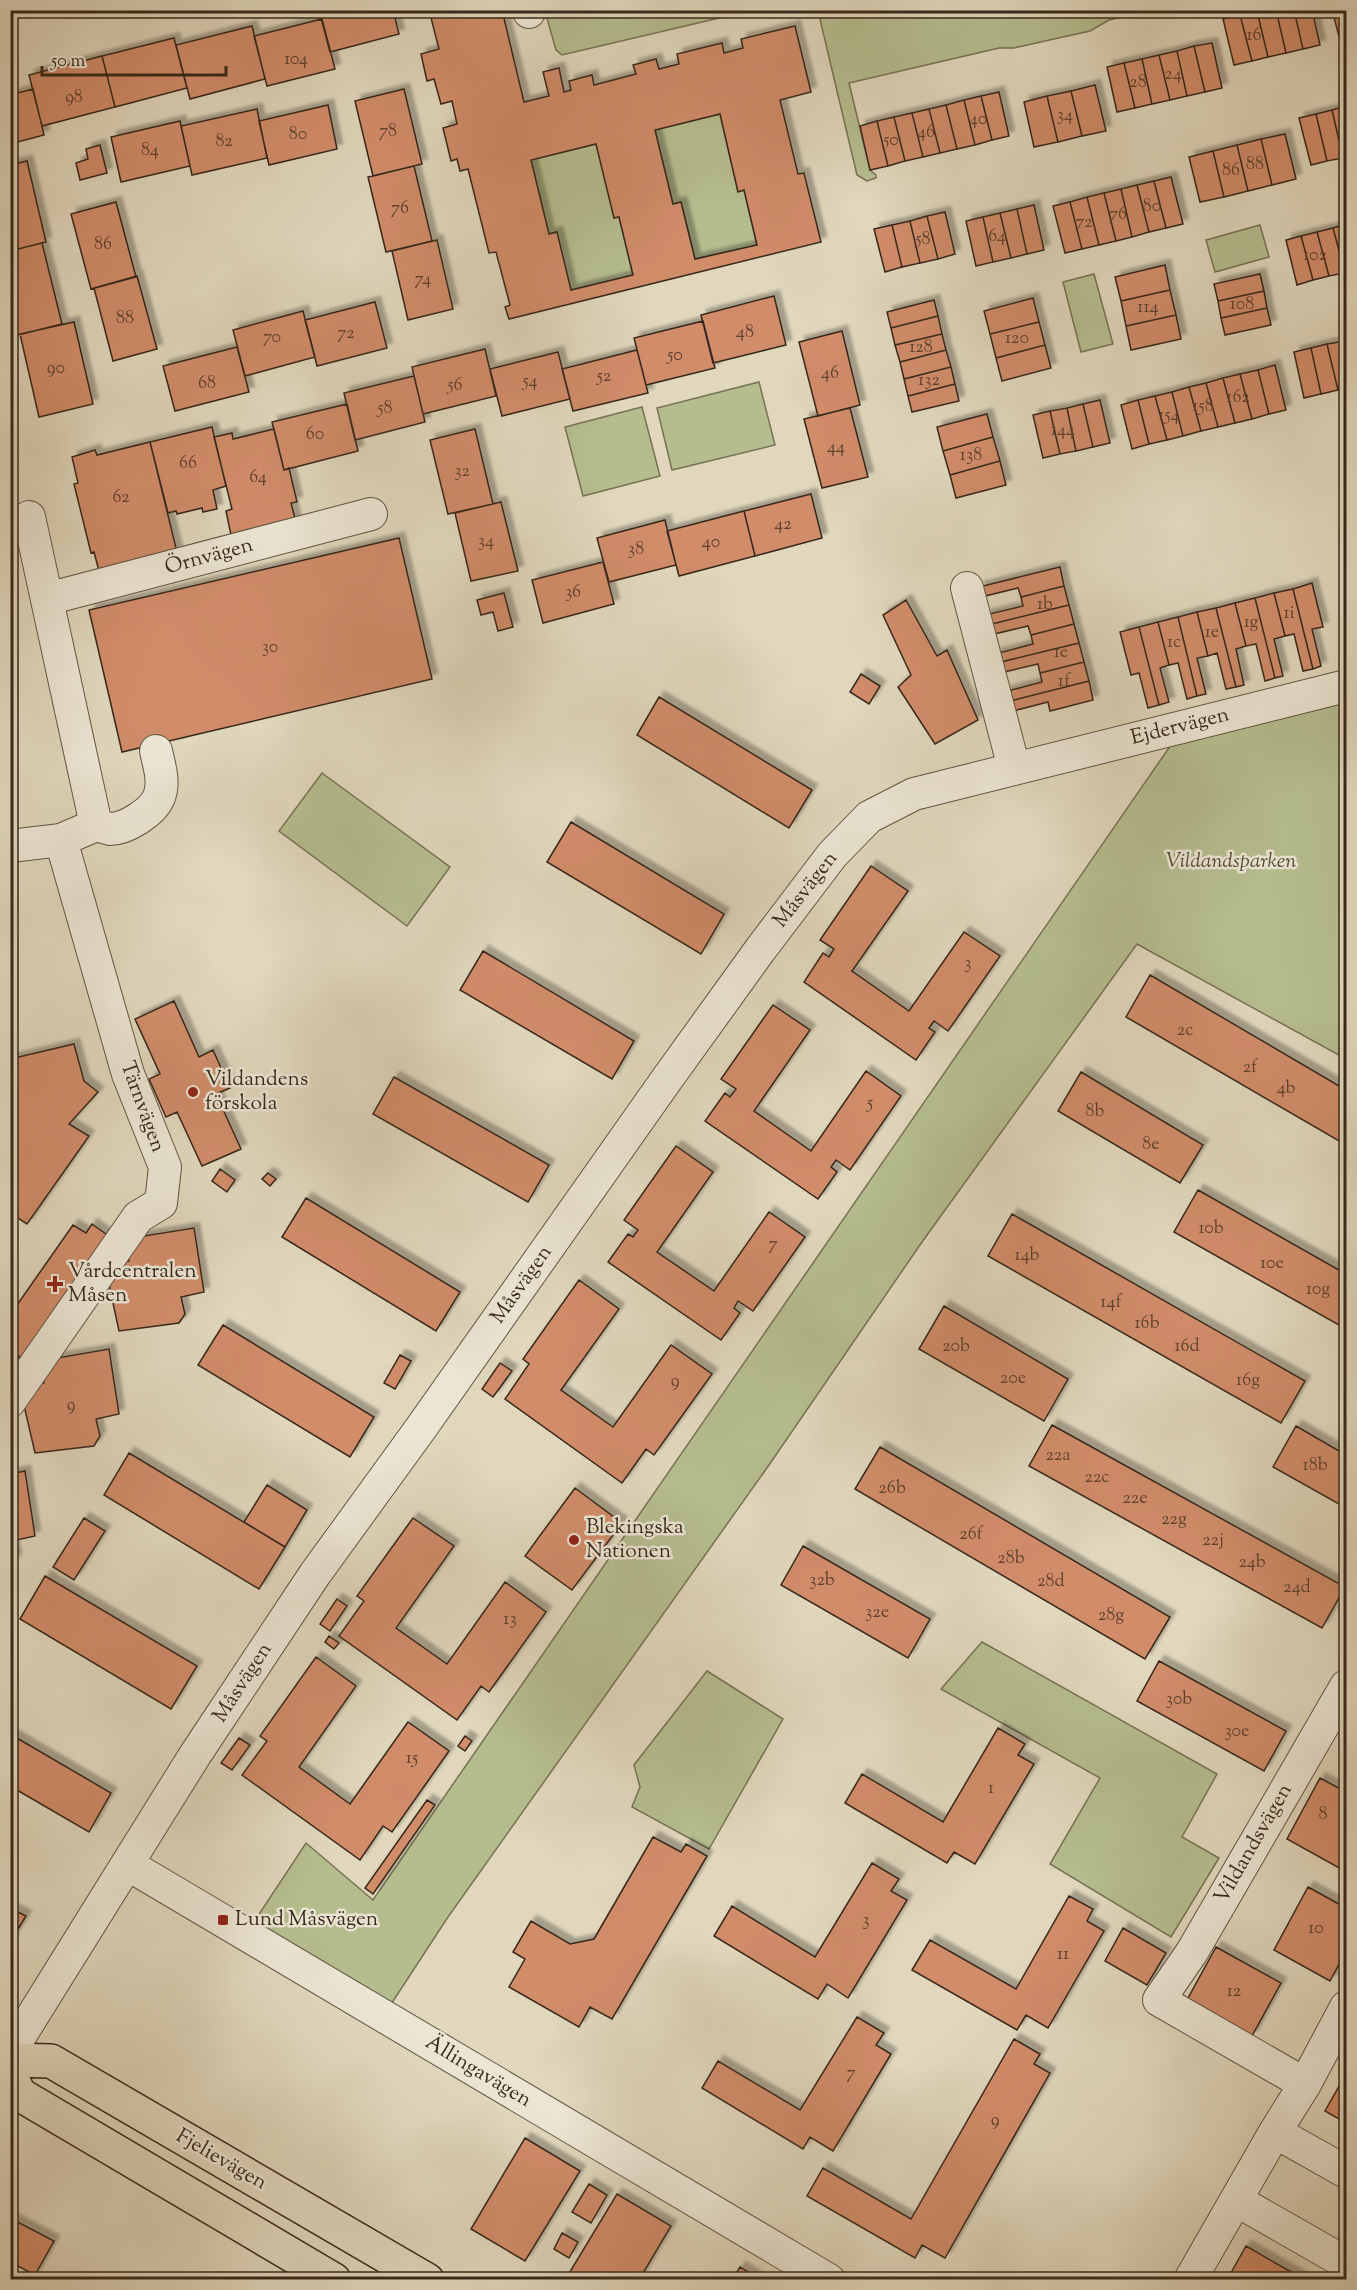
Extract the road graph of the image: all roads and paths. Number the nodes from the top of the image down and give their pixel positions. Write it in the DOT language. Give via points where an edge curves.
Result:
graph roads {
  1 [pos="371,514"];
  2 [pos="29,517"];
  3 [pos="967,588"];
  4 [pos="47,599"];
  5 [pos="1347,686"];
  6 [pos="156,751"];
  7 [pos="1014,768"];
  8 [pos="96,825"];
  9 [pos="61,840"];
  10 [pos="10,846"];
  11 [pos="10,1401"];
  12 [pos="1347,1686"];
  13 [pos="127,1864"];
  14 [pos="1347,2007"];
  15 [pos="10,2052"];
  16 [pos="10,2060"];
  17 [pos="10,2073"];
  18 [pos="1305,2084"];
  19 [pos="1275,2132"];
  20 [pos="1347,2172"];
  21 [pos="1236,2199"];
  22 [pos="1347,2263"];
  23 [pos="334,2280"];
  24 [pos="426,2280"];
  25 [pos="829,2280"];
  26 [pos="1190,2280"];
  1 -- 4 [label="street, Örnvägen"];
  2 -- 4 [label="street"];
  3 -- 7 [label="street"];
  4 -- 8 [label="street"];
  5 -- 7 [label="street, Ejdervägen"];
  6 -- 8 [label="street" via="162,777 160,796 151,809 134,821 111,829"];
  7 -- 13 [label="street, Måsvägen" via="914,794 869,817 832,855 679,1062 315,1574"];
  8 -- 9 [label="street"];
  9 -- 10 [label="street"];
  9 -- 11 [label="street, Tärnvägen" via="128,1074 165,1167 161,1203 138,1217"];
  12 -- 18 [label="street, Vildandsvägen" via="1192,1952 1159,2000"];
  13 -- 15 [label="street, Måsvägen"];
  13 -- 25 [label="street, Ällingavägen"];
  14 -- 18 [label="street"];
  16 -- 24 [label="main road, Fjelievägen" via="51,2061"];
  17 -- 23 [label="main road" via="19,2094"];
  18 -- 19 [label="street"];
  19 -- 20 [label="street"];
  19 -- 21 [label="street"];
  21 -- 22 [label="street"];
  21 -- 26 [label="street"];
}
